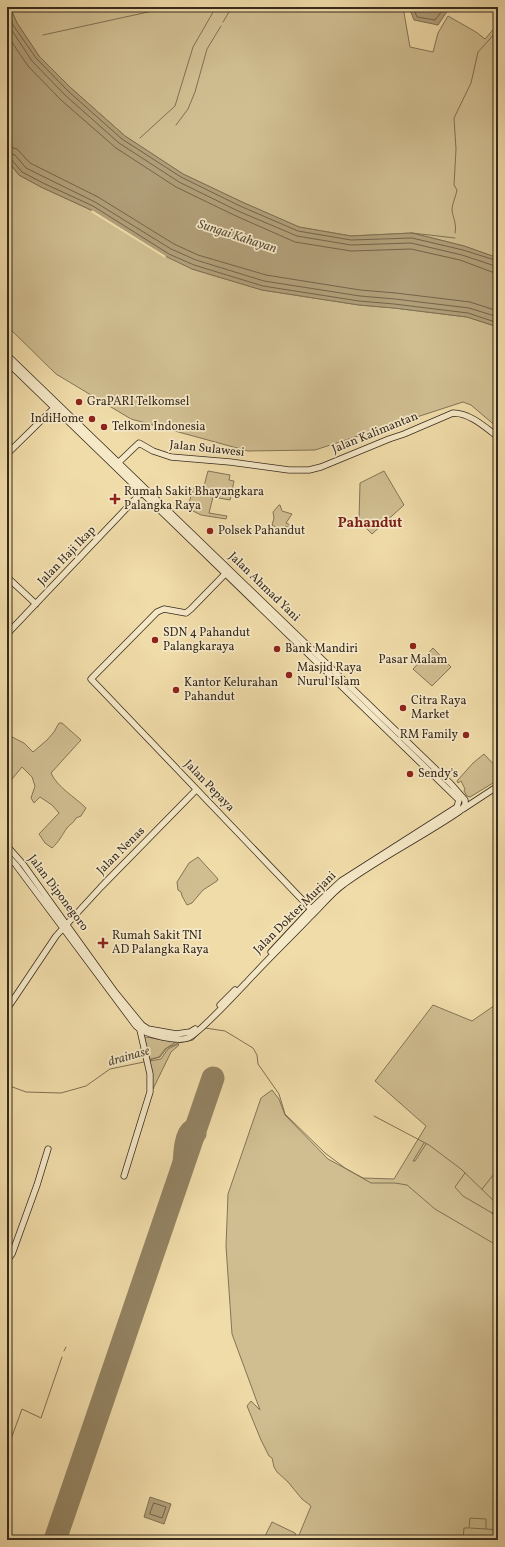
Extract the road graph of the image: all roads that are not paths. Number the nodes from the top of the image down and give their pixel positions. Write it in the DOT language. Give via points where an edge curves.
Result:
graph roads {
  1 [pos="7,355"];
  2 [pos="7,362"];
  3 [pos="28,379"];
  4 [pos="54,408"];
  5 [pos="76,424"];
  6 [pos="498,437"];
  7 [pos="7,454"];
  8 [pos="118,462"];
  9 [pos="252,465"];
  10 [pos="142,493"];
  11 [pos="226,573"];
  12 [pos="7,577"];
  13 [pos="36,604"];
  14 [pos="7,634"];
  15 [pos="303,644"];
  16 [pos="498,786"];
  17 [pos="196,790"];
  18 [pos="461,798"];
  19 [pos="476,800"];
  20 [pos="460,812"];
  21 [pos="418,835"];
  22 [pos="7,846"];
  23 [pos="7,855"];
  24 [pos="311,909"];
  25 [pos="65,926"];
  26 [pos="271,955"];
  27 [pos="7,1009"];
  28 [pos="140,1030"];
  29 [pos="149,1031"];
  30 [pos="48,1149"];
  31 [pos="124,1176"];
  32 [pos="7,1260"];
  1 -- 3 [label="main road, Jalan Ahmad Yani"];
  2 -- 3 [label="main road, Jalan Ahmad Yani"];
  3 -- 4 [label="main road, Jalan Ahmad Yani"];
  3 -- 5 [label="main road, Jalan Ahmad Yani"];
  4 -- 5 [label="main road, Jalan Ahmad Yani"];
  4 -- 7 [label="main road"];
  5 -- 8 [label="main road, Jalan Ahmad Yani"];
  5 -- 10 [label="main road, Jalan Ahmad Yani"];
  6 -- 9 [label="main road, Jalan Kalimantan" via="467,415 453,413 315,469 289,470"];
  8 -- 9 [label="main road, Jalan Sulawesi" via="139,443 171,457"];
  8 -- 15 [label="main road, Jalan Ahmad Yani"];
  10 -- 11 [label="main road, Jalan Ahmad Yani"];
  10 -- 13 [label="main road, Jalan Haji Ikap"];
  11 -- 15 [label="main road, Jalan Ahmad Yani"];
  11 -- 17 [label="main road, Jalan Pepaya" via="186,613 164,609 157,612 91,679"];
  12 -- 13 [label="main road"];
  13 -- 14 [label="main road, Jalan Haji Ikap"];
  15 -- 18 [label="main road, Jalan Ahmad Yani"];
  16 -- 19 [label="main road, Jalan Dokter Murjani"];
  17 -- 24 [label="main road, Jalan Pepaya"];
  17 -- 25 [label="main road, Jalan Nenas"];
  18 -- 19 [label="main road"];
  18 -- 20 [label="main road, Jalan Dokter Murjani" via="465,800 465,805"];
  18 -- 21 [label="main road, Jalan Dokter Murjani" via="458,808"];
  19 -- 20 [label="main road, Jalan Dokter Murjani"];
  20 -- 21 [label="main road, Jalan Dokter Murjani"];
  21 -- 24 [label="main road, Jalan Dokter Murjani" via="341,881"];
  21 -- 26 [label="main road, Jalan Dokter Murjani" via="343,885"];
  22 -- 25 [label="main road, Jalan Diponegoro" via="23,864"];
  23 -- 25 [label="main road, Jalan Diponegoro"];
  24 -- 26 [label="main road, Jalan Dokter Murjani"];
  25 -- 27 [label="main road, Jalan Nenas" via="52,940"];
  25 -- 28 [label="main road, Jalan Diponegoro"];
  25 -- 29 [label="main road, Jalan Diponegoro" via="129,1010"];
  26 -- 29 [label="main road, Jalan Dokter Murjani" via="197,1030 183,1034"];
  28 -- 29 [label="main road, Jalan Diponegoro"];
  28 -- 31 [label="main road" via="148,1064 149,1098"];
  30 -- 32 [label="main road" via="12,1254"];
}
